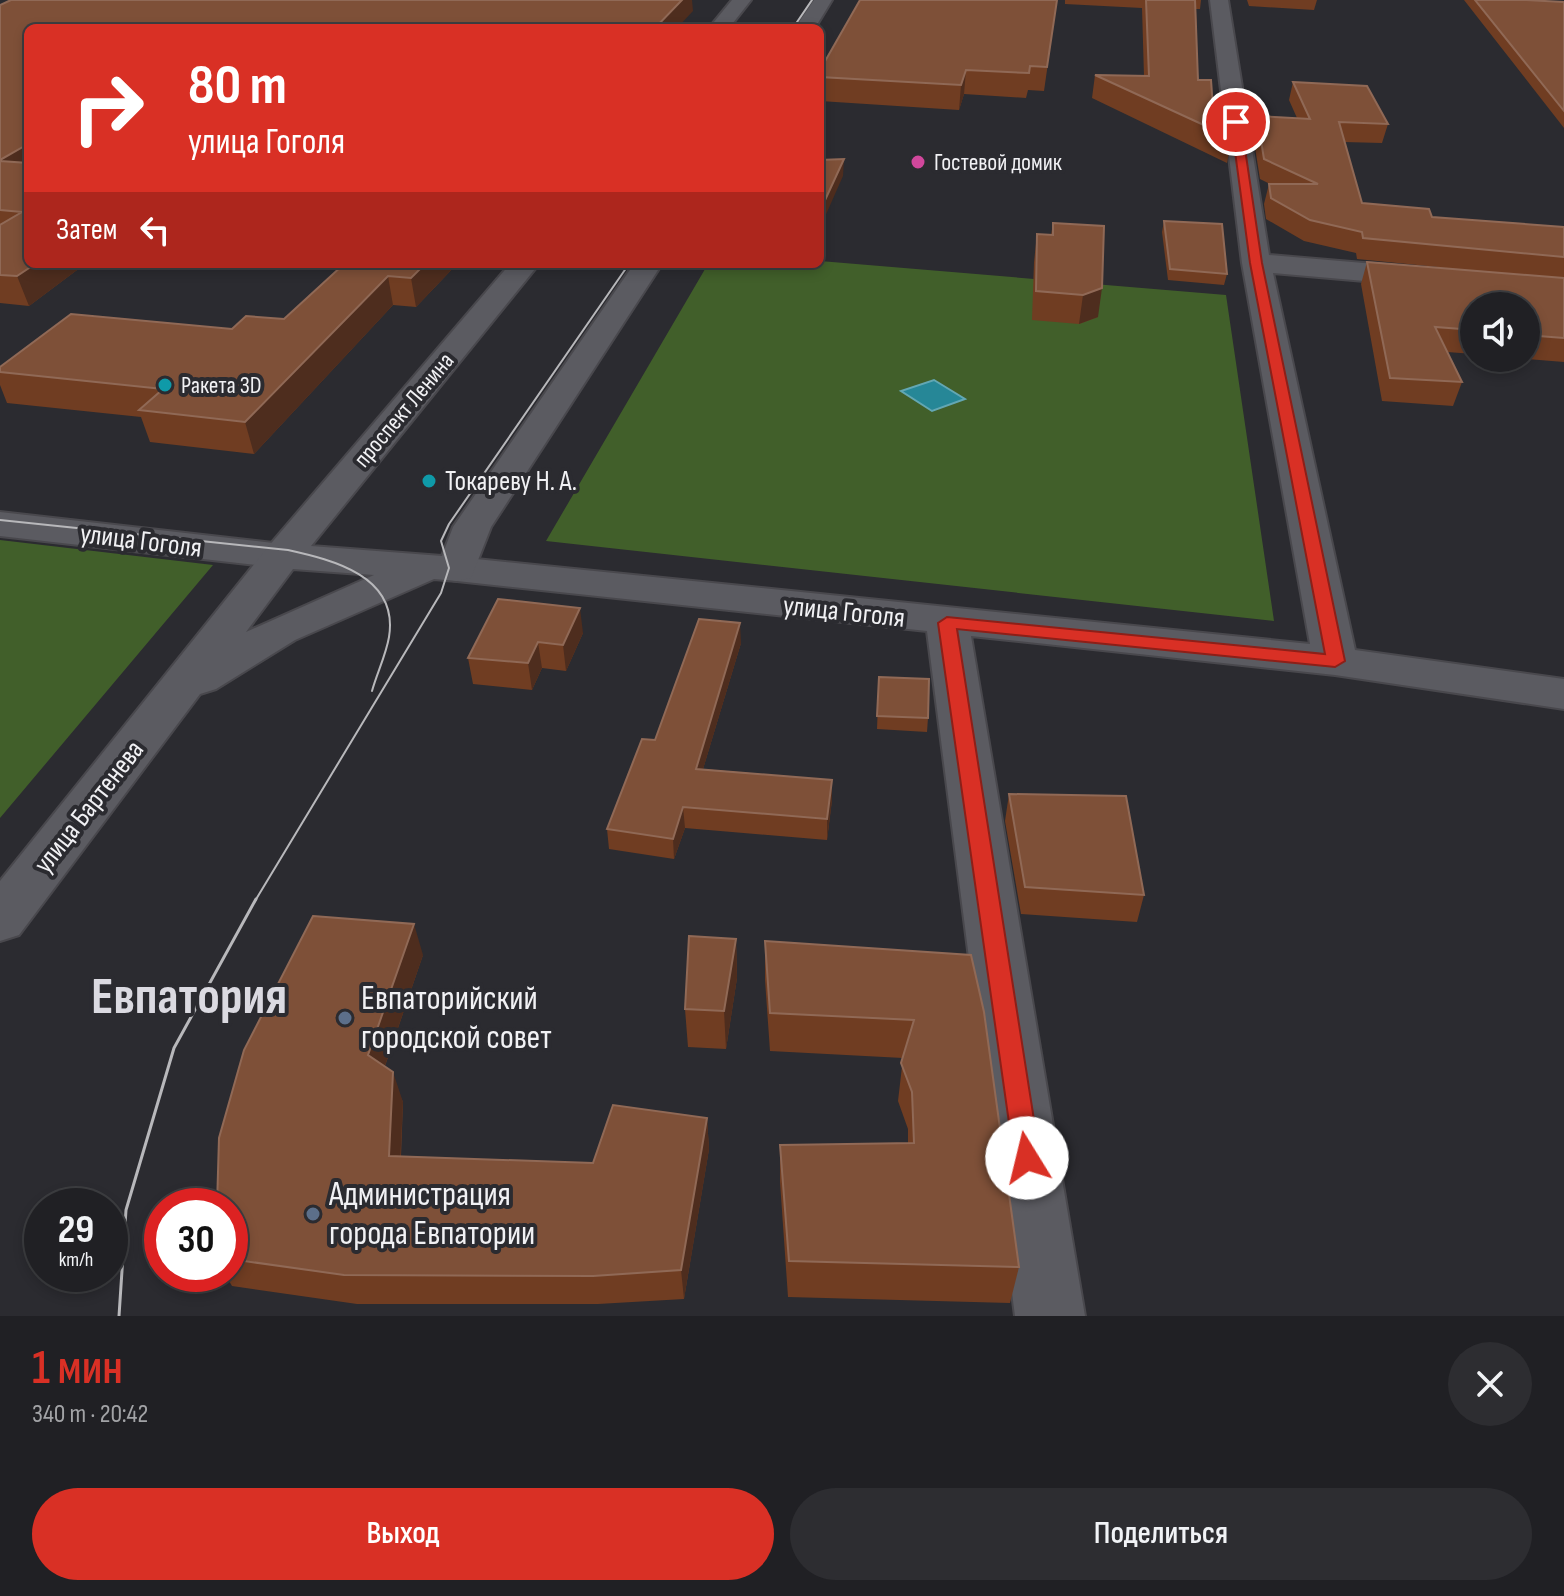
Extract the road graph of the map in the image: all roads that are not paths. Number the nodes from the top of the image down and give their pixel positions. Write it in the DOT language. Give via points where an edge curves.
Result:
graph roads {
  1 [pos="742,0"];
  2 [pos="823,0"];
  3 [pos="1219,0"];
  4 [pos="722,24"];
  5 [pos="808,24"];
  6 [pos="1256,263"];
  7 [pos="522,268"];
  8 [pos="645,268"];
  9 [pos="1456,280"];
  10 [pos="0,524"];
  11 [pos="282,556"];
  12 [pos="442,568"];
  13 [pos="947,623"];
  14 [pos="1335,661"];
  15 [pos="178,693"];
  16 [pos="1564,694"];
  17 [pos="0,920"];
  18 [pos="1050,1316"];
  1 -- 4 [label="street"];
  2 -- 5 [label="street"];
  3 -- 6 [label="street"];
  6 -- 9 [label="street"];
  6 -- 14 [label="street"];
  7 -- 11 [label="street, проспект Ленина"];
  8 -- 12 [label="street" via="472,527 445,555"];
  10 -- 11 [label="street, улица Гоголя"];
  11 -- 12 [label="street, улица Гоголя"];
  11 -- 15 [label="street, проспект Ленина"];
  12 -- 13 [label="street, улица Гоголя"];
  12 -- 15 [label="street" via="280,630"];
  13 -- 14 [label="street, улица Гоголя"];
  13 -- 18 [label="street"];
  14 -- 16 [label="street, улица Гоголя"];
  15 -- 17 [label="street, улица Бартенева"];
}
